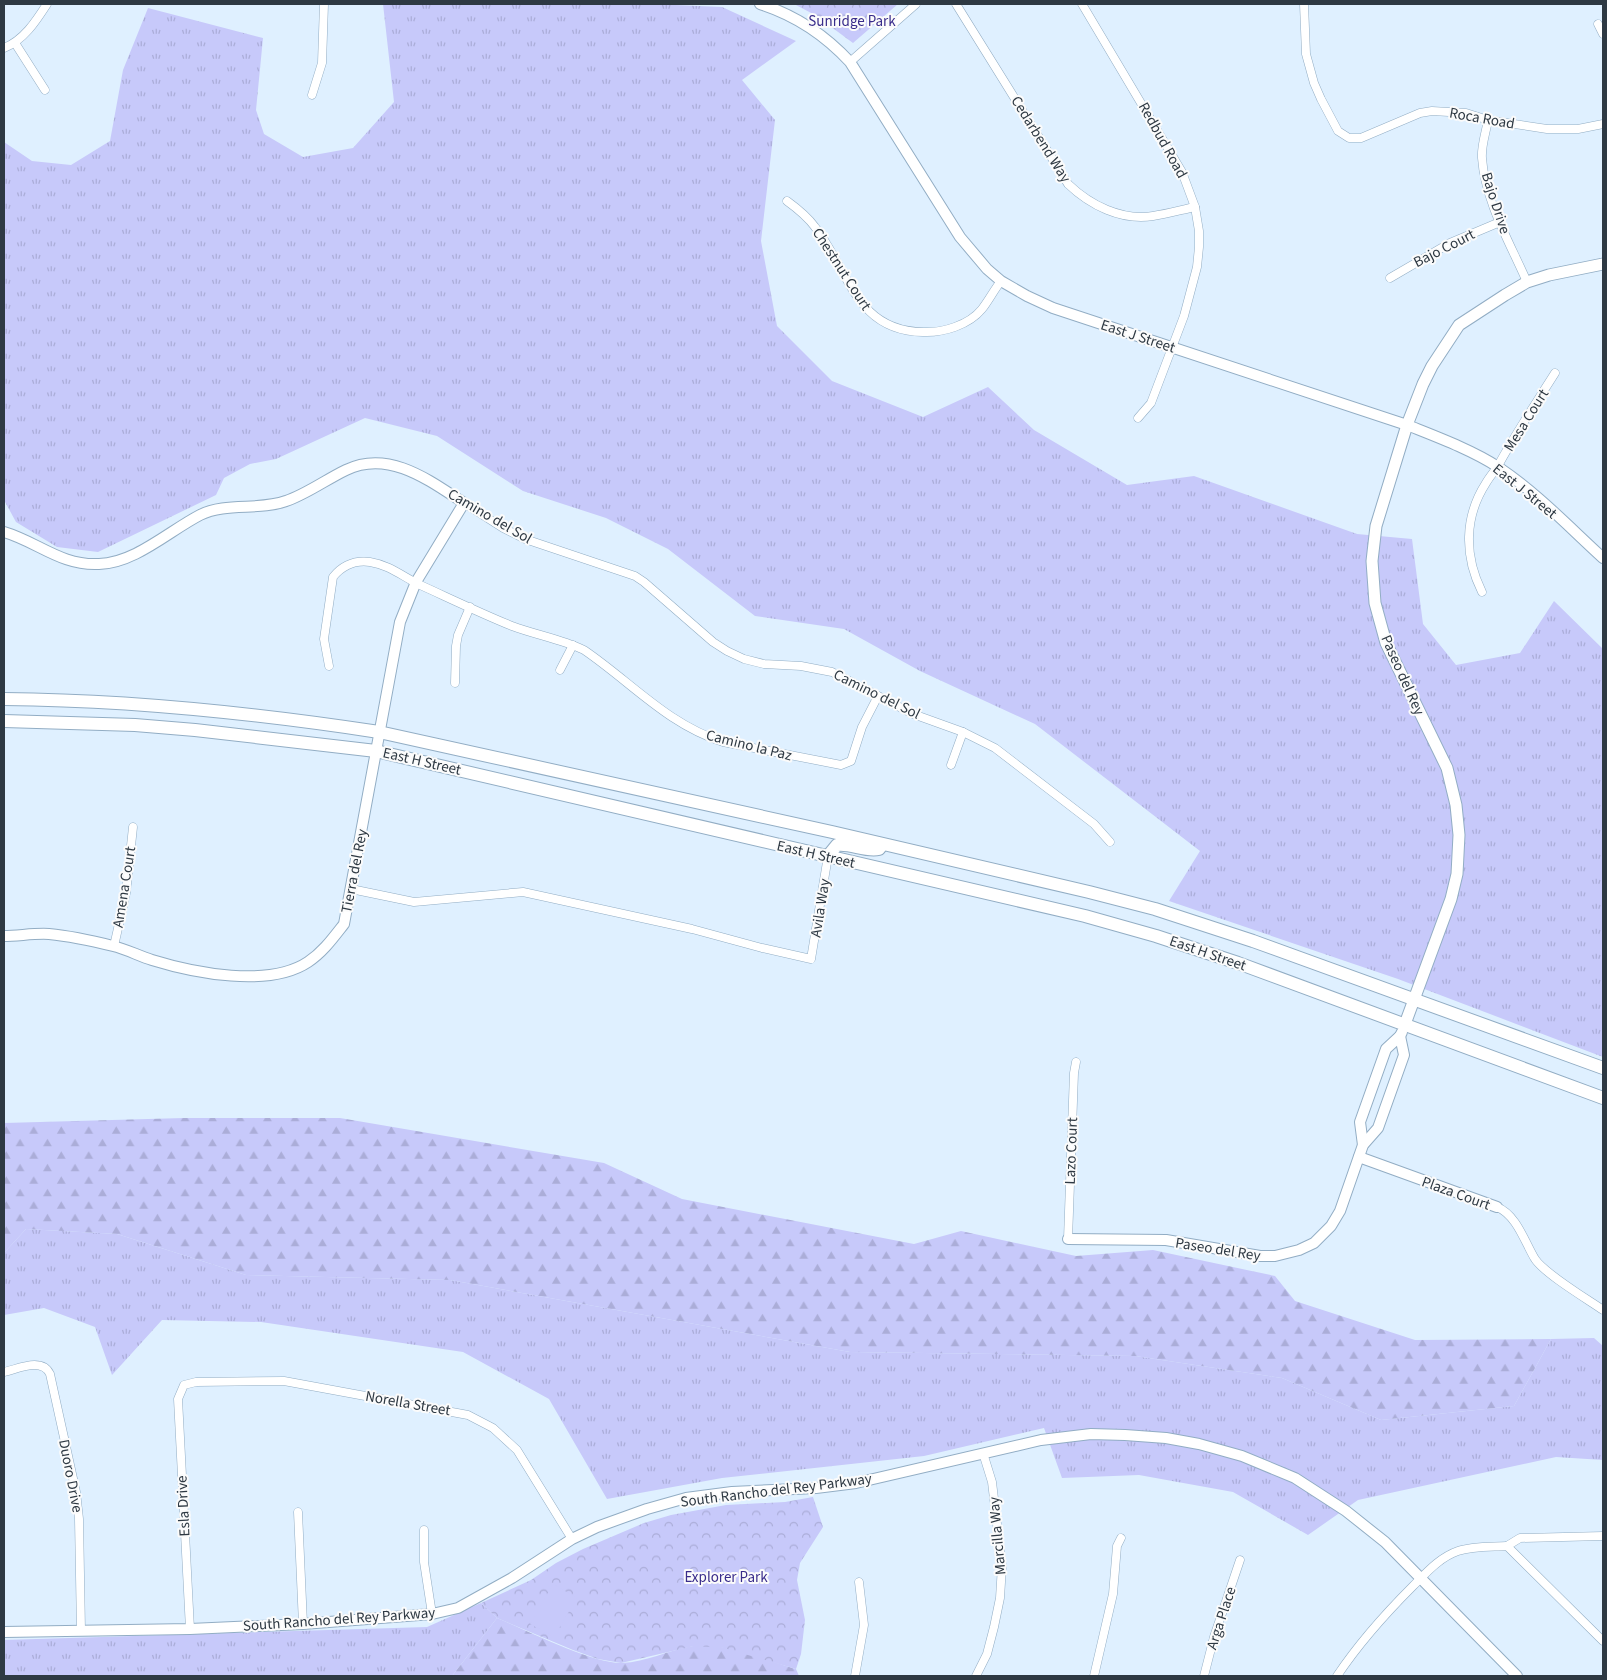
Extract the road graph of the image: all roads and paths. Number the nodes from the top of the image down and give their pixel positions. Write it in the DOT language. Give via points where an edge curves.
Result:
graph roads {
  1 [pos="47,4"];
  2 [pos="324,4"];
  3 [pos="760,4"];
  4 [pos="916,4"];
  5 [pos="956,4"];
  6 [pos="1082,4"];
  7 [pos="1304,4"];
  8 [pos="1598,24"];
  9 [pos="1603,34"];
  10 [pos="15,43"];
  11 [pos="4,48"];
  12 [pos="850,62"];
  13 [pos="44,90"];
  14 [pos="312,94"];
  15 [pos="1488,120"];
  16 [pos="1603,124"];
  17 [pos="787,201"];
  18 [pos="1195,207"];
  19 [pos="1500,222"];
  20 [pos="1603,264"];
  21 [pos="1390,278"];
  22 [pos="1001,280"];
  23 [pos="1527,282"];
  24 [pos="1172,347"];
  25 [pos="1556,373"];
  26 [pos="1138,418"];
  27 [pos="1407,425"];
  28 [pos="1497,467"];
  29 [pos="464,503"];
  30 [pos="4,532"];
  31 [pos="1603,558"];
  32 [pos="416,582"];
  33 [pos="1482,592"];
  34 [pos="470,608"];
  35 [pos="573,645"];
  36 [pos="329,666"];
  37 [pos="560,670"];
  38 [pos="456,683"];
  39 [pos="878,696"];
  40 [pos="4,699"];
  41 [pos="4,721"];
  42 [pos="378,732"];
  43 [pos="963,732"];
  44 [pos="376,751"];
  45 [pos="952,765"];
  46 [pos="133,827"];
  47 [pos="1110,842"];
  48 [pos="882,844"];
  49 [pos="828,856"];
  50 [pos="351,889"];
  51 [pos="4,936"];
  52 [pos="114,946"];
  53 [pos="1415,1000"];
  54 [pos="1402,1030"];
  55 [pos="1076,1062"];
  56 [pos="1603,1068"];
  57 [pos="1603,1098"];
  58 [pos="1363,1145"];
  59 [pos="1359,1157"];
  60 [pos="1497,1208"];
  61 [pos="1068,1239"];
  62 [pos="1603,1310"];
  63 [pos="4,1372"];
  64 [pos="184,1385"];
  65 [pos="983,1454"];
  66 [pos="298,1512"];
  67 [pos="424,1530"];
  68 [pos="1603,1536"];
  69 [pos="1121,1538"];
  70 [pos="572,1539"];
  71 [pos="1507,1546"];
  72 [pos="1240,1560"];
  73 [pos="1420,1578"];
  74 [pos="859,1582"];
  75 [pos="432,1614"];
  76 [pos="303,1624"];
  77 [pos="190,1629"];
  78 [pos="81,1631"];
  79 [pos="4,1632"];
  80 [pos="1603,1640"];
  81 [pos="855,1676"];
  82 [pos="976,1676"];
  83 [pos="1094,1676"];
  84 [pos="1204,1676"];
  85 [pos="1337,1676"];
  86 [pos="1517,1676"];
  1 -- 10 [label="street"];
  2 -- 14 [label="street" via="322,63"];
  3 -- 12 [label="street, East J Street" via="803,23 829,41"];
  4 -- 12 [label="street"];
  5 -- 18 [label="street, Cedarbend Way" via="1068,184 1076,191 1104,209 1133,216 1152,216"];
  6 -- 18 [label="street, Redbud Road" via="1182,172"];
  7 -- 15 [label="street, Roca Road" via="1306,54 1317,91 1338,130 1349,138 1361,138 1432,111 1454,111"];
  8 -- 9 [label="street"];
  10 -- 11 [label="street"];
  10 -- 13 [label="street"];
  12 -- 22 [label="street, East J Street" via="960,238"];
  15 -- 16 [label="street, Roca Road" via="1547,129 1578,129"];
  15 -- 19 [label="street, Bajo Drive" via="1482,156 1486,184"];
  17 -- 22 [label="street, Chestnut Court" via="816,228 863,306 879,320 896,328 936,332 955,326 981,310"];
  18 -- 24 [label="street, Redbud Road" via="1199,247 1197,267"];
  19 -- 21 [label="street, Bajo Court" via="1450,243"];
  19 -- 23 [label="street, Bajo Drive"];
  20 -- 23 [label="main road, Paseo del Rey"];
  22 -- 24 [label="street, East J Street" via="1053,308"];
  23 -- 27 [label="main road, Paseo del Rey" via="1460,325 1432,366"];
  24 -- 26 [label="street, Redbud Road" via="1152,403"];
  24 -- 27 [label="street, East J Street"];
  25 -- 28 [label="street, Mesa Court"];
  27 -- 28 [label="street, East J Street" via="1454,444"];
  27 -- 53 [label="main road, Paseo del Rey" via="1376,526 1372,560 1375,602 1386,643 1447,768 1459,835 1457,874 1451,899"];
  28 -- 31 [label="street, East J Street" via="1530,492"];
  28 -- 33 [label="street, Mesa Court" via="1478,497 1470,522 1470,559"];
  29 -- 30 [label="street, Camino del Sol" via="413,471 375,463 349,468 286,501 202,514 127,558 102,564 78,564"];
  29 -- 32 [label="street, Tierra del Rey"];
  29 -- 39 [label="street, Camino del Sol" via="525,539 635,576 713,642 735,655 764,664 832,672"];
  32 -- 34 [label="street, Camino la Paz"];
  32 -- 36 [label="street, Camino la Paz" via="389,567 369,562 354,563 337,573 333,577 324,640"];
  32 -- 42 [label="street, Tierra del Rey" via="400,622"];
  34 -- 35 [label="street, Camino la Paz" via="512,626"];
  34 -- 38 [label="street" via="458,635"];
  35 -- 37 [label="street"];
  35 -- 39 [label="street, Camino la Paz" via="594,657 653,705 706,736 832,764 851,761 862,727"];
  39 -- 43 [label="street, Camino del Sol" via="914,714"];
  40 -- 42 [label="main road, East H Street" via="186,707"];
  41 -- 44 [label="main road, East H Street" via="135,725"];
  42 -- 44 [label="street, Tierra del Rey"];
  42 -- 48 [label="main road, East H Street"];
  43 -- 45 [label="street"];
  43 -- 47 [label="street, Camino del Sol" via="995,748 1094,824"];
  44 -- 49 [label="main road, East H Street"];
  44 -- 50 [label="street, Tierra del Rey"];
  46 -- 52 [label="street, Amena Court" via="126,893"];
  48 -- 49 [label="main road" via="876,850 837,845"];
  48 -- 53 [label="main road, East H Street" via="1155,909"];
  49 -- 50 [label="street, Avila Way" via="812,959 523,892 414,902"];
  49 -- 54 [label="main road, East H Street" via="1156,936 1314,990"];
  50 -- 52 [label="street, Tierra del Rey" via="344,924 324,949 292,970 271,975 208,974 152,960"];
  51 -- 52 [label="street, Tierra del Rey" via="48,934"];
  53 -- 54 [label="main road, Paseo del Rey"];
  53 -- 56 [label="main road, East H Street"];
  54 -- 57 [label="main road, East H Street"];
  54 -- 58 [label="street, Paseo del Rey" via="1404,1055 1378,1128"];
  54 -- 58 [label="street, Paseo del Rey" via="1386,1049 1360,1122"];
  55 -- 61 [label="street, Lazo Court"];
  58 -- 59 [label="street, Paseo del Rey"];
  59 -- 60 [label="street, Plaza Court"];
  59 -- 61 [label="street, Paseo del Rey" via="1340,1211 1331,1226 1314,1243 1299,1250 1260,1256 1166,1240"];
  60 -- 62 [label="street, Plaza Court" via="1514,1221 1537,1262"];
  63 -- 78 [label="street, Duoro Drive" via="39,1364 50,1374 76,1492"];
  64 -- 70 [label="street, Norella Street" via="196,1382 284,1381 459,1412 477,1419 493,1428 517,1450"];
  64 -- 77 [label="street, Esla Drive" via="178,1399"];
  65 -- 70 [label="street, South Rancho del Rey Parkway" via="856,1483 686,1498 639,1512"];
  65 -- 73 [label="street, South Rancho del Rey Parkway" via="1041,1440 1099,1434 1166,1438 1242,1456 1294,1478 1346,1511 1385,1542"];
  65 -- 82 [label="street, Marcilla Way" via="992,1482 1002,1566 994,1627 987,1654"];
  66 -- 76 [label="street"];
  67 -- 75 [label="street" via="424,1562"];
  68 -- 71 [label="street" via="1520,1538"];
  69 -- 83 [label="street" via="1117,1546 1113,1594"];
  70 -- 75 [label="street, South Rancho del Rey Parkway" via="458,1608"];
  71 -- 73 [label="street" via="1458,1550 1442,1558"];
  71 -- 80 [label="street"];
  72 -- 84 [label="street, Arga Place"];
  73 -- 85 [label="street" via="1385,1614"];
  73 -- 86 [label="street, South Rancho del Rey Parkway"];
  74 -- 81 [label="street" via="864,1625"];
  75 -- 76 [label="street, South Rancho del Rey Parkway"];
  76 -- 77 [label="street, South Rancho del Rey Parkway"];
  77 -- 78 [label="street, South Rancho del Rey Parkway"];
  78 -- 79 [label="street, South Rancho del Rey Parkway"];
}
